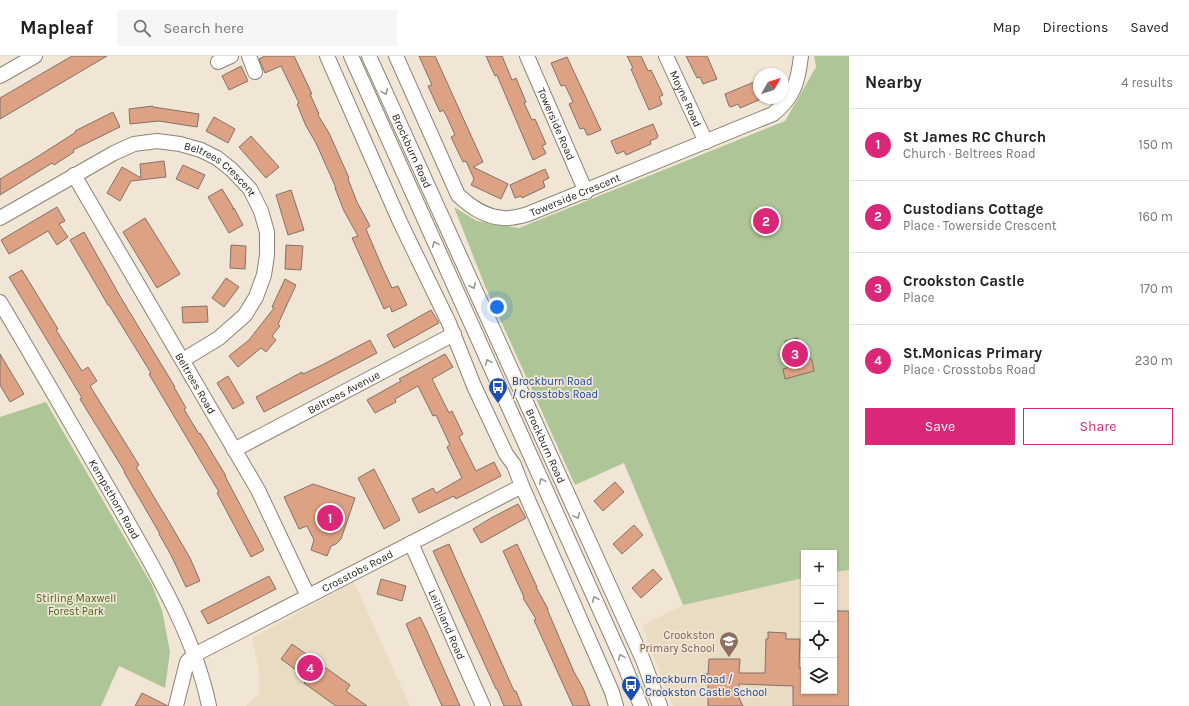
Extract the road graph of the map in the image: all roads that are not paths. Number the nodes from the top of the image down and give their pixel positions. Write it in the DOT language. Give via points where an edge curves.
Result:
graph roads {
  1 [pos="35,56"];
  2 [pos="231,56"];
  3 [pos="249,56"];
  4 [pos="327,56"];
  5 [pos="351,56"];
  6 [pos="369,56"];
  7 [pos="396,56"];
  8 [pos="527,56"];
  9 [pos="666,56"];
  10 [pos="801,56"];
  11 [pos="218,62"];
  12 [pos="255,72"];
  13 [pos="0,76"];
  14 [pos="706,142"];
  15 [pos="395,154"];
  16 [pos="375,165"];
  17 [pos="74,175"];
  18 [pos="586,192"];
  19 [pos="0,218"];
  20 [pos="0,302"];
  21 [pos="454,334"];
  22 [pos="183,360"];
  23 [pos="522,394"];
  24 [pos="506,401"];
  25 [pos="234,450"];
  26 [pos="522,486"];
  27 [pos="412,543"];
  28 [pos="308,596"];
  29 [pos="194,655"];
  30 [pos="176,706"];
  31 [pos="209,706"];
  32 [pos="483,706"];
  33 [pos="616,706"];
  34 [pos="640,706"];
  35 [pos="660,706"];
  1 -- 13 [label="street"];
  2 -- 11 [label="street"];
  3 -- 12 [label="street"];
  4 -- 16 [label="street"];
  5 -- 15 [label="street, Brockburn Road"];
  6 -- 23 [label="street, Brockburn Road, one-way"];
  7 -- 18 [label="street, Towerside Crescent" via="458,195 471,207 504,218 528,214"];
  8 -- 18 [label="street, Towerside Road"];
  9 -- 14 [label="street, Moyne Road"];
  10 -- 14 [label="street, Towerside Crescent" via="798,75 785,105 773,114"];
  14 -- 18 [label="street, Towerside Crescent"];
  15 -- 16 [label="street"];
  24 -- 15 [label="street, Brockburn Road, one-way"];
  16 -- 21 [label="street"];
  17 -- 19 [label="street, Beltrees Crescent"];
  17 -- 22 [label="street, Beltrees Road"];
  17 -- 22 [label="street, Beltrees Crescent" via="114,152 134,144 157,141 180,144 217,158 250,189 261,211 267,232 268,255 256,297 245,315 233,327 220,338"];
  20 -- 29 [label="street, Kempsthorn Road" via="155,570 176,610"];
  21 -- 25 [label="street, Beltrees Avenue"];
  21 -- 26 [label="street" via="474,386"];
  22 -- 25 [label="street, Beltrees Road"];
  23 -- 24 [label="street"];
  23 -- 35 [label="street, Brockburn Road, one-way" via="641,656"];
  34 -- 24 [label="street, Brockburn Road, one-way" via="621,657"];
  25 -- 28 [label="street, Beltrees Road" via="258,490"];
  26 -- 27 [label="street, Crosstobs Road"];
  26 -- 33 [label="street"];
  27 -- 28 [label="street, Crosstobs Road"];
  27 -- 32 [label="street, Leithland Road"];
  28 -- 29 [label="street, Crosstobs Road"];
  29 -- 30 [label="street" via="187,662"];
  29 -- 31 [label="street, Kempsthorn Road"];
}
